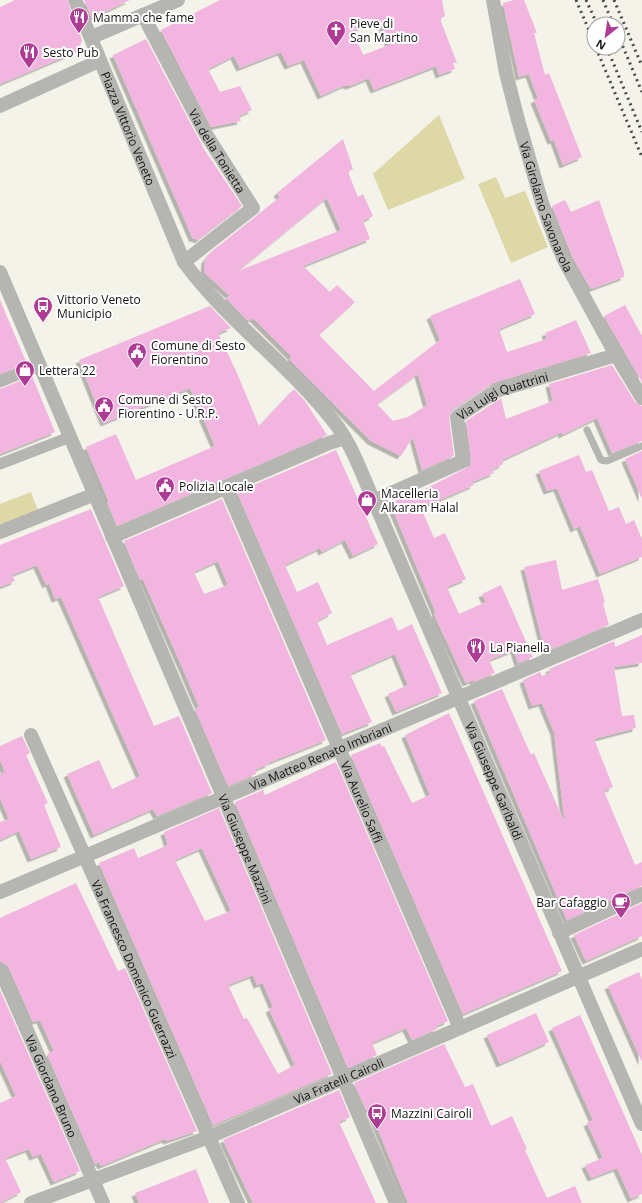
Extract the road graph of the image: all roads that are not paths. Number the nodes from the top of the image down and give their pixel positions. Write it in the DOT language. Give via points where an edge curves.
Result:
graph roads {
  1 [pos="75,0"];
  2 [pos="493,0"];
  3 [pos="175,1"];
  4 [pos="143,15"];
  5 [pos="92,37"];
  6 [pos="99,61"];
  7 [pos="0,106"];
  8 [pos="184,262"];
  9 [pos="0,272"];
  10 [pos="616,354"];
  11 [pos="39,366"];
  12 [pos="0,382"];
  13 [pos="642,398"];
  14 [pos="587,430"];
  15 [pos="70,436"];
  16 [pos="345,438"];
  17 [pos="642,446"];
  18 [pos="0,464"];
  19 [pos="226,487"];
  20 [pos="95,494"];
  21 [pos="374,501"];
  22 [pos="0,532"];
  23 [pos="112,536"];
  24 [pos="642,620"];
  25 [pos="458,698"];
  26 [pos="31,735"];
  27 [pos="338,749"];
  28 [pos="224,799"];
  29 [pos="84,857"];
  30 [pos="0,892"];
  31 [pos="642,894"];
  32 [pos="559,933"];
  33 [pos="642,949"];
  34 [pos="0,969"];
  35 [pos="580,978"];
  36 [pos="460,1028"];
  37 [pos="343,1078"];
  38 [pos="642,1124"];
  39 [pos="209,1137"];
  40 [pos="92,1179"];
  41 [pos="31,1203"];
  42 [pos="103,1203"];
  43 [pos="238,1203"];
  44 [pos="396,1203"];
  1 -- 5 [label="street"];
  2 -- 10 [label="street, Via Girolamo Savonarola" via="506,73 542,203 565,262"];
  3 -- 4 [label="street"];
  4 -- 5 [label="street"];
  4 -- 8 [label="street, Via della Tonietta" via="204,131 253,208"];
  5 -- 6 [label="street"];
  6 -- 7 [label="street, Piazza Vittorio Veneto"];
  6 -- 8 [label="street, Piazza Vittorio Veneto"];
  8 -- 16 [label="street, Piazza Vittorio Veneto" via="208,292 277,360 334,422"];
  9 -- 11 [label="street"];
  10 -- 13 [label="street, Via Girolamo Savonarola"];
  10 -- 21 [label="street, Via Luigi Quattrini" via="496,391 457,417 463,461"];
  11 -- 12 [label="street"];
  11 -- 15 [label="street, Via Giuseppe Mazzini"];
  14 -- 17 [label="lane" via="600,460 607,461"];
  15 -- 18 [label="street"];
  15 -- 20 [label="street, Via Giuseppe Mazzini"];
  16 -- 19 [label="street"];
  16 -- 21 [label="street, Via Giuseppe Garibaldi"];
  19 -- 23 [label="street"];
  19 -- 27 [label="street, Via Aurelio Saffi"];
  20 -- 22 [label="street"];
  20 -- 23 [label="street, Via Giuseppe Mazzini"];
  21 -- 25 [label="street, Via Giuseppe Garibaldi"];
  23 -- 28 [label="street, Via Giuseppe Mazzini"];
  24 -- 25 [label="street, Via Matteo Renato Imbriani"];
  25 -- 27 [label="street, Via Matteo Renato Imbriani"];
  25 -- 32 [label="street, Via Giuseppe Garibaldi"];
  26 -- 29 [label="street, Via Francesco Domenico Guerrazzi"];
  27 -- 28 [label="street, Via Matteo Renato Imbriani"];
  27 -- 36 [label="street, Via Aurelio Saffi"];
  28 -- 29 [label="street, Via Matteo Renato Imbriani"];
  28 -- 37 [label="street, Via Giuseppe Mazzini"];
  29 -- 30 [label="street, Via Matteo Renato Imbriani"];
  29 -- 39 [label="street, Via Francesco Domenico Guerrazzi"];
  31 -- 32 [label="street"];
  32 -- 35 [label="street, Via Giuseppe Garibaldi"];
  33 -- 35 [label="street, Via Fratelli Cairoli"];
  34 -- 40 [label="street, Via Giordano Bruno"];
  35 -- 36 [label="street, Via Fratelli Cairoli"];
  35 -- 38 [label="street, Via Giuseppe Garibaldi"];
  36 -- 37 [label="street, Via Fratelli Cairoli"];
  37 -- 39 [label="street, Via Fratelli Cairoli"];
  37 -- 44 [label="street, Via Giuseppe Mazzini"];
  39 -- 40 [label="street, Via Fratelli Cairoli"];
  39 -- 43 [label="street, Via Francesco Domenico Guerrazzi"];
  40 -- 41 [label="street, Via Fratelli Cairoli"];
  40 -- 42 [label="street, Via Giordano Bruno"];
}
